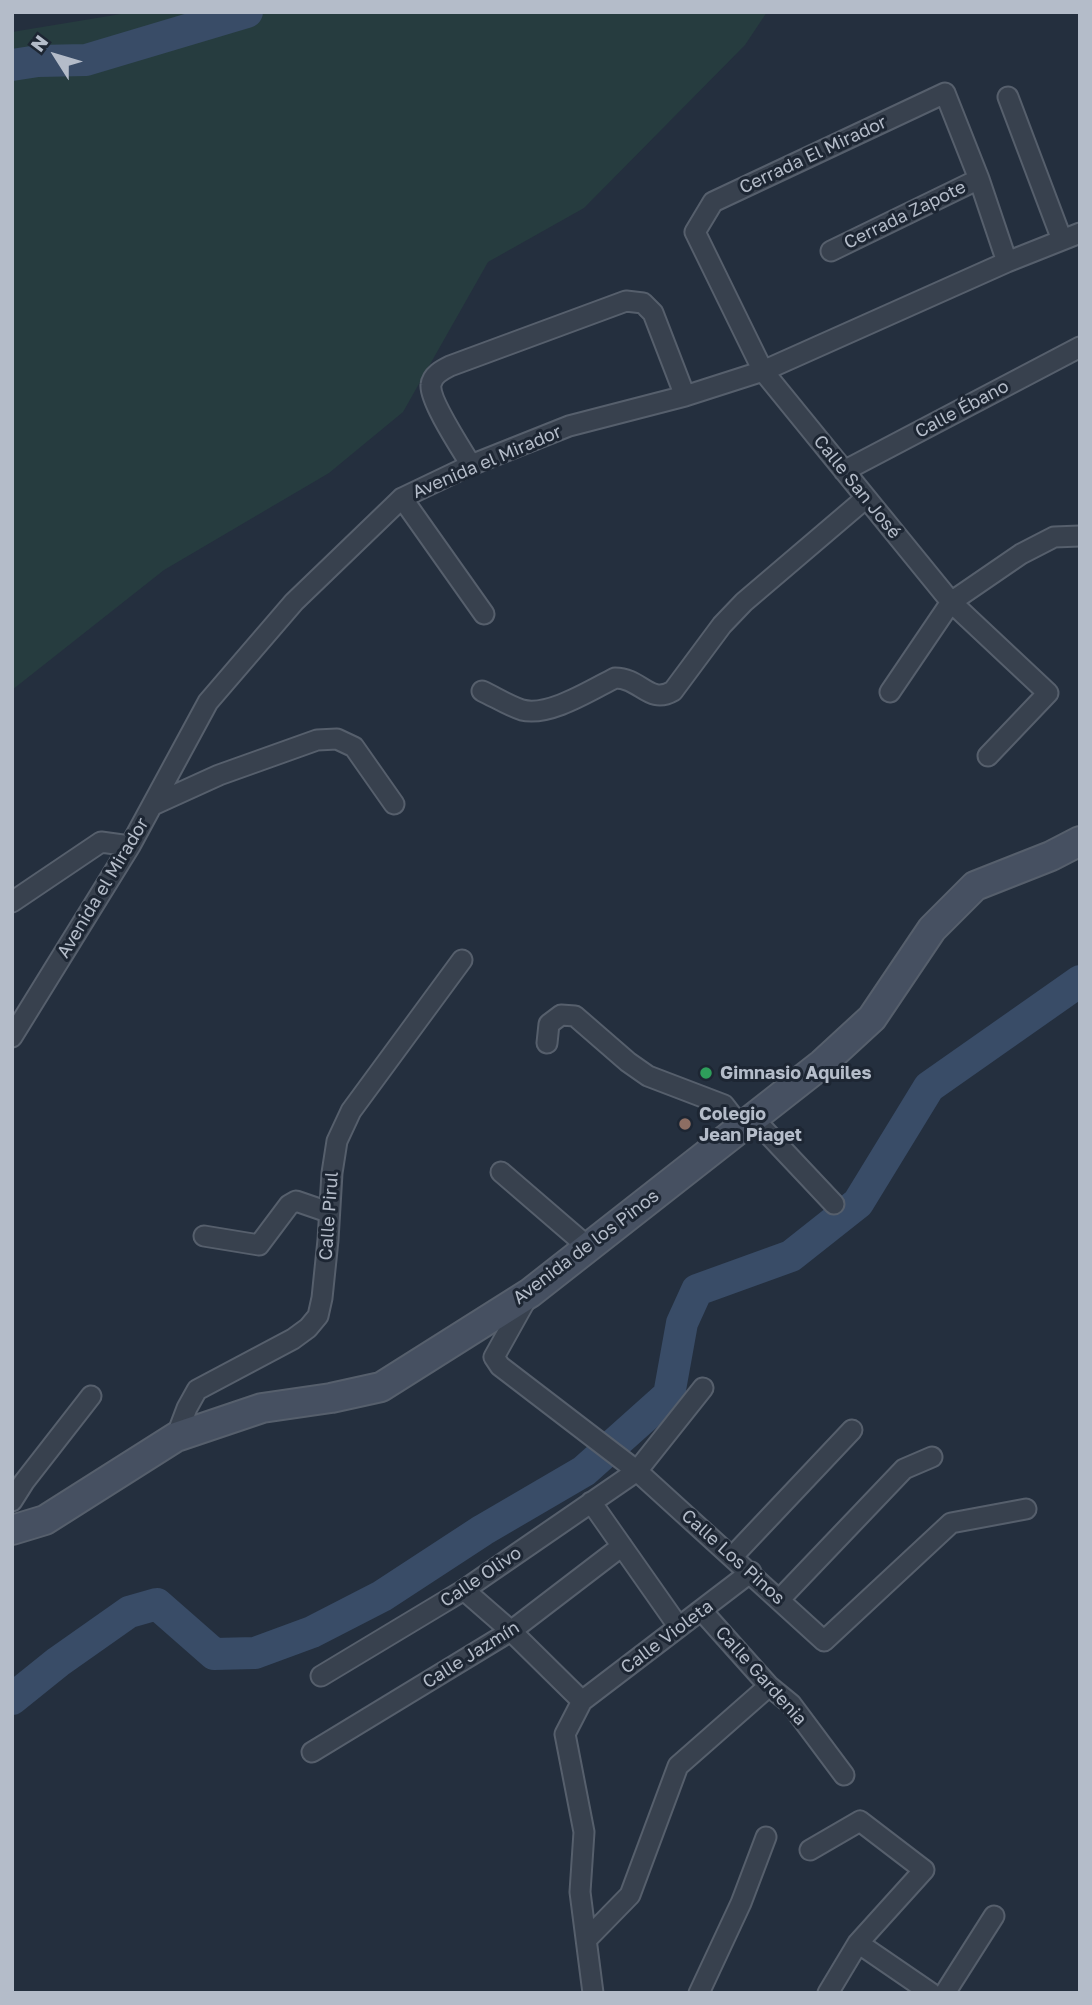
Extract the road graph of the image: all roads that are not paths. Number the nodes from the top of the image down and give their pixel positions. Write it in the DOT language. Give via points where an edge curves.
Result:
graph roads {
  1 [pos="1008,97"];
  2 [pos="979,179"];
  3 [pos="695,232"];
  4 [pos="1071,236"];
  5 [pos="831,251"];
  6 [pos="1007,262"];
  7 [pos="1080,347"];
  8 [pos="763,371"];
  9 [pos="685,396"];
  10 [pos="471,465"];
  11 [pos="844,471"];
  12 [pos="402,498"];
  13 [pos="866,498"];
  14 [pos="1080,536"];
  15 [pos="951,603"];
  16 [pos="484,614"];
  17 [pos="482,691"];
  18 [pos="890,692"];
  19 [pos="988,756"];
  20 [pos="394,804"];
  21 [pos="153,805"];
  22 [pos="1080,841"];
  23 [pos="130,846"];
  24 [pos="12,902"];
  25 [pos="463,960"];
  26 [pos="12,1037"];
  27 [pos="547,1044"];
  28 [pos="747,1122"];
  29 [pos="501,1171"];
  30 [pos="834,1204"];
  31 [pos="328,1212"];
  32 [pos="204,1236"];
  33 [pos="588,1247"];
  34 [pos="530,1293"];
  35 [pos="703,1388"];
  36 [pos="90,1396"];
  37 [pos="852,1430"];
  38 [pos="176,1437"];
  39 [pos="932,1457"];
  40 [pos="639,1473"];
  41 [pos="12,1501"];
  42 [pos="591,1502"];
  43 [pos="1026,1508"];
  44 [pos="13,1527"];
  45 [pos="622,1546"];
  46 [pos="733,1556"];
  47 [pos="751,1572"];
  48 [pos="464,1590"];
  49 [pos="780,1599"];
  50 [pos="702,1611"];
  51 [pos="678,1626"];
  52 [pos="511,1631"];
  53 [pos="321,1676"];
  54 [pos="769,1686"];
  55 [pos="582,1701"];
  56 [pos="312,1752"];
  57 [pos="844,1775"];
  58 [pos="766,1837"];
  59 [pos="810,1850"];
  60 [pos="994,1916"];
  61 [pos="587,1940"];
  62 [pos="858,1943"];
  63 [pos="593,1993"];
  64 [pos="699,1993"];
  65 [pos="828,1993"];
  66 [pos="931,1993"];
  67 [pos="945,1993"];
  1 -- 4 [label="street"];
  2 -- 3 [label="street, Cerrada El Mirador" via="945,93 713,202"];
  2 -- 5 [label="street, Cerrada Zapote"];
  2 -- 6 [label="street"];
  3 -- 8 [label="street, Calle San José"];
  4 -- 6 [label="street, Avenida el Mirador"];
  6 -- 8 [label="street, Avenida el Mirador"];
  7 -- 11 [label="street, Calle Ébano"];
  8 -- 9 [label="street, Avenida el Mirador"];
  8 -- 11 [label="street, Calle San José"];
  9 -- 10 [label="street, Avenida el Mirador" via="569,426"];
  9 -- 10 [label="street" via="653,313 643,303 626,301 435,375 433,398"];
  10 -- 12 [label="street, Avenida el Mirador"];
  11 -- 13 [label="street, Calle San José"];
  12 -- 16 [label="street"];
  12 -- 21 [label="street, Avenida el Mirador" via="294,602 208,702"];
  13 -- 15 [label="street, Calle San José"];
  13 -- 17 [label="street" via="744,602 673,691 656,696 624,678 615,678 537,712"];
  14 -- 15 [label="street" via="1054,537 1021,554"];
  15 -- 18 [label="street"];
  15 -- 19 [label="street, Calle San José" via="1048,693"];
  20 -- 21 [label="street" via="354,747 337,739 317,740 219,775"];
  21 -- 23 [label="street, Avenida el Mirador"];
  22 -- 28 [label="street, Avenida de los Pinos" via="975,886 932,929 872,1018"];
  23 -- 24 [label="street" via="101,842"];
  23 -- 26 [label="street, Avenida el Mirador"];
  25 -- 31 [label="street, Calle Pirul" via="351,1111 337,1142"];
  27 -- 28 [label="street" via="549,1024 561,1015 575,1016 648,1076 724,1105"];
  28 -- 30 [label="street"];
  28 -- 33 [label="street, Avenida de los Pinos"];
  29 -- 33 [label="street"];
  31 -- 32 [label="street" via="296,1201 259,1245"];
  31 -- 38 [label="street, Calle Pirul" via="318,1316 293,1339 197,1391"];
  33 -- 34 [label="street, Avenida de los Pinos"];
  34 -- 38 [label="street, Avenida de los Pinos" via="381,1387 262,1408"];
  34 -- 40 [label="street, Calle Los Pinos" via="494,1357 499,1366"];
  35 -- 40 [label="street, Calle Olivo"];
  36 -- 41 [label="street"];
  37 -- 46 [label="street"];
  38 -- 44 [label="street, Avenida de los Pinos" via="45,1520"];
  39 -- 49 [label="street" via="904,1469"];
  40 -- 42 [label="street, Calle Olivo"];
  40 -- 46 [label="street, Calle Los Pinos"];
  42 -- 45 [label="street"];
  42 -- 48 [label="street, Calle Olivo"];
  43 -- 49 [label="street, Calle Los Pinos" via="951,1523 824,1641"];
  45 -- 51 [label="street"];
  45 -- 52 [label="street, Calle Jazmín"];
  46 -- 47 [label="street, Calle Los Pinos"];
  47 -- 49 [label="street, Calle Los Pinos"];
  47 -- 50 [label="street, Calle Violeta"];
  48 -- 52 [label="street"];
  48 -- 53 [label="street, Calle Olivo"];
  50 -- 51 [label="street, Calle Violeta"];
  50 -- 54 [label="street, Calle Gardenia"];
  51 -- 55 [label="street, Calle Violeta"];
  52 -- 55 [label="street"];
  52 -- 56 [label="street, Calle Jazmín"];
  54 -- 57 [label="street, Calle Gardenia" via="791,1704"];
  54 -- 61 [label="street" via="678,1766 629,1895"];
  55 -- 61 [label="street" via="565,1734 584,1832 580,1892"];
  58 -- 64 [label="street"];
  59 -- 62 [label="street" via="860,1821 924,1870"];
  60 -- 67 [label="street"];
  61 -- 63 [label="street"];
  62 -- 65 [label="street"];
  62 -- 66 [label="street"];
}
